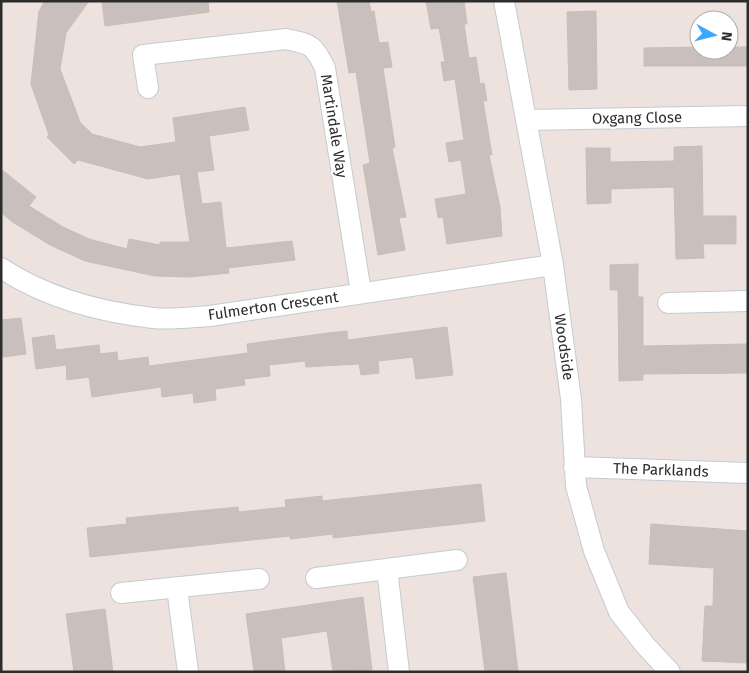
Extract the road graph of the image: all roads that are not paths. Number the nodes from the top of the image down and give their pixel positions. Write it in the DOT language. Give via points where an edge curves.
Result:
graph roads {
  1 [pos="504,1"];
  2 [pos="148,88"];
  3 [pos="748,116"];
  4 [pos="526,120"];
  5 [pos="553,265"];
  6 [pos="1,268"];
  7 [pos="361,292"];
  8 [pos="748,302"];
  9 [pos="668,303"];
  10 [pos="574,467"];
  11 [pos="748,473"];
  12 [pos="458,560"];
  13 [pos="387,569"];
  14 [pos="316,578"];
  15 [pos="259,579"];
  16 [pos="177,588"];
  17 [pos="121,593"];
  18 [pos="188,672"];
  19 [pos="399,672"];
  20 [pos="670,672"];
  1 -- 4 [label="street, Woodside"];
  2 -- 7 [label="street, Martindale Way" via="143,55 286,38 316,49 324,68"];
  3 -- 4 [label="street, Oxgang Close"];
  4 -- 5 [label="street, Woodside"];
  5 -- 7 [label="street, Fulmerton Crescent"];
  5 -- 10 [label="street, Woodside" via="571,399"];
  6 -- 7 [label="street, Fulmerton Crescent" via="60,297 100,309 154,318 210,316"];
  8 -- 9 [label="street"];
  10 -- 11 [label="street, The Parklands"];
  10 -- 20 [label="street, Woodside" via="594,551 619,612"];
  12 -- 13 [label="street"];
  13 -- 14 [label="street"];
  13 -- 19 [label="street"];
  15 -- 16 [label="street"];
  16 -- 17 [label="street"];
  16 -- 18 [label="street"];
}
